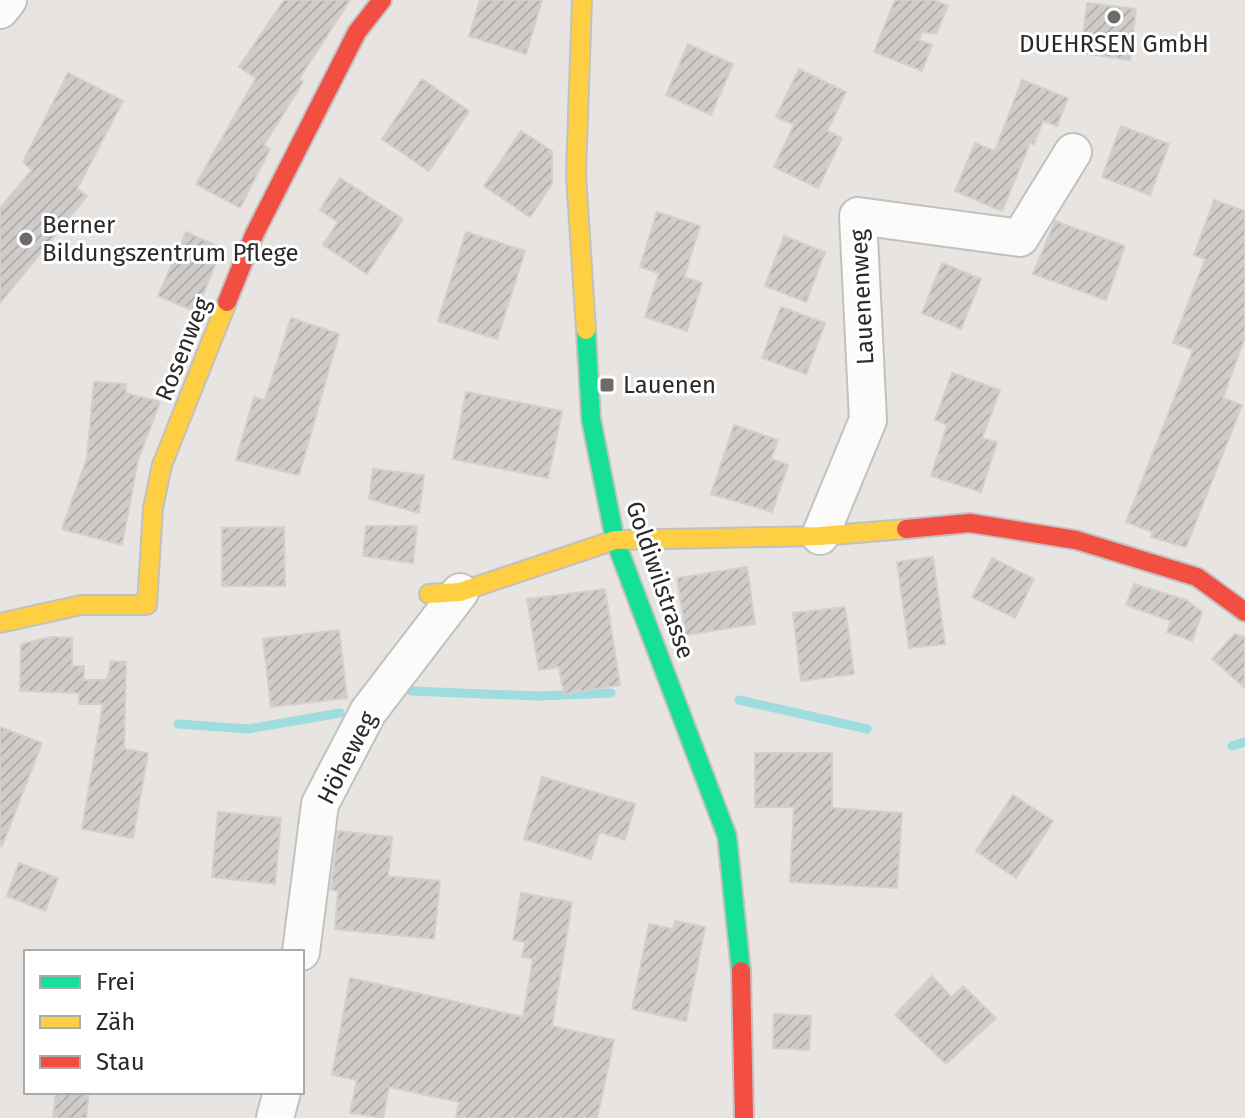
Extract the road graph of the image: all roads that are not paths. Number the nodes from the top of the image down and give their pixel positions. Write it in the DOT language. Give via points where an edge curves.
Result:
graph roads {
  1 [pos="8,0"];
  2 [pos="382,0"];
  3 [pos="582,0"];
  4 [pos="0,10"];
  5 [pos="1073,152"];
  6 [pos="820,536"];
  7 [pos="615,540"];
  8 [pos="445,593"];
  9 [pos="1245,612"];
  10 [pos="0,623"];
  11 [pos="301,950"];
  12 [pos="281,1094"];
  13 [pos="275,1118"];
  14 [pos="744,1118"];
  1 -- 4 [label="street"];
  2 -- 10 [label="street, Rosenweg" via="357,32 254,235 162,465 153,508 147,605 81,605"];
  3 -- 7 [label="street, Goldiwilstrasse" via="576,175 591,419"];
  5 -- 6 [label="street, Lauenenweg" via="1020,238 858,216 868,420"];
  6 -- 7 [label="street"];
  6 -- 9 [label="street" via="970,523 1076,540 1197,577"];
  7 -- 8 [label="street"];
  7 -- 14 [label="street, Goldiwilstrasse" via="727,836 743,986"];
  8 -- 11 [label="street, Höheweg" via="368,712 320,804"];
  12 -- 13 [label="street"];
}
